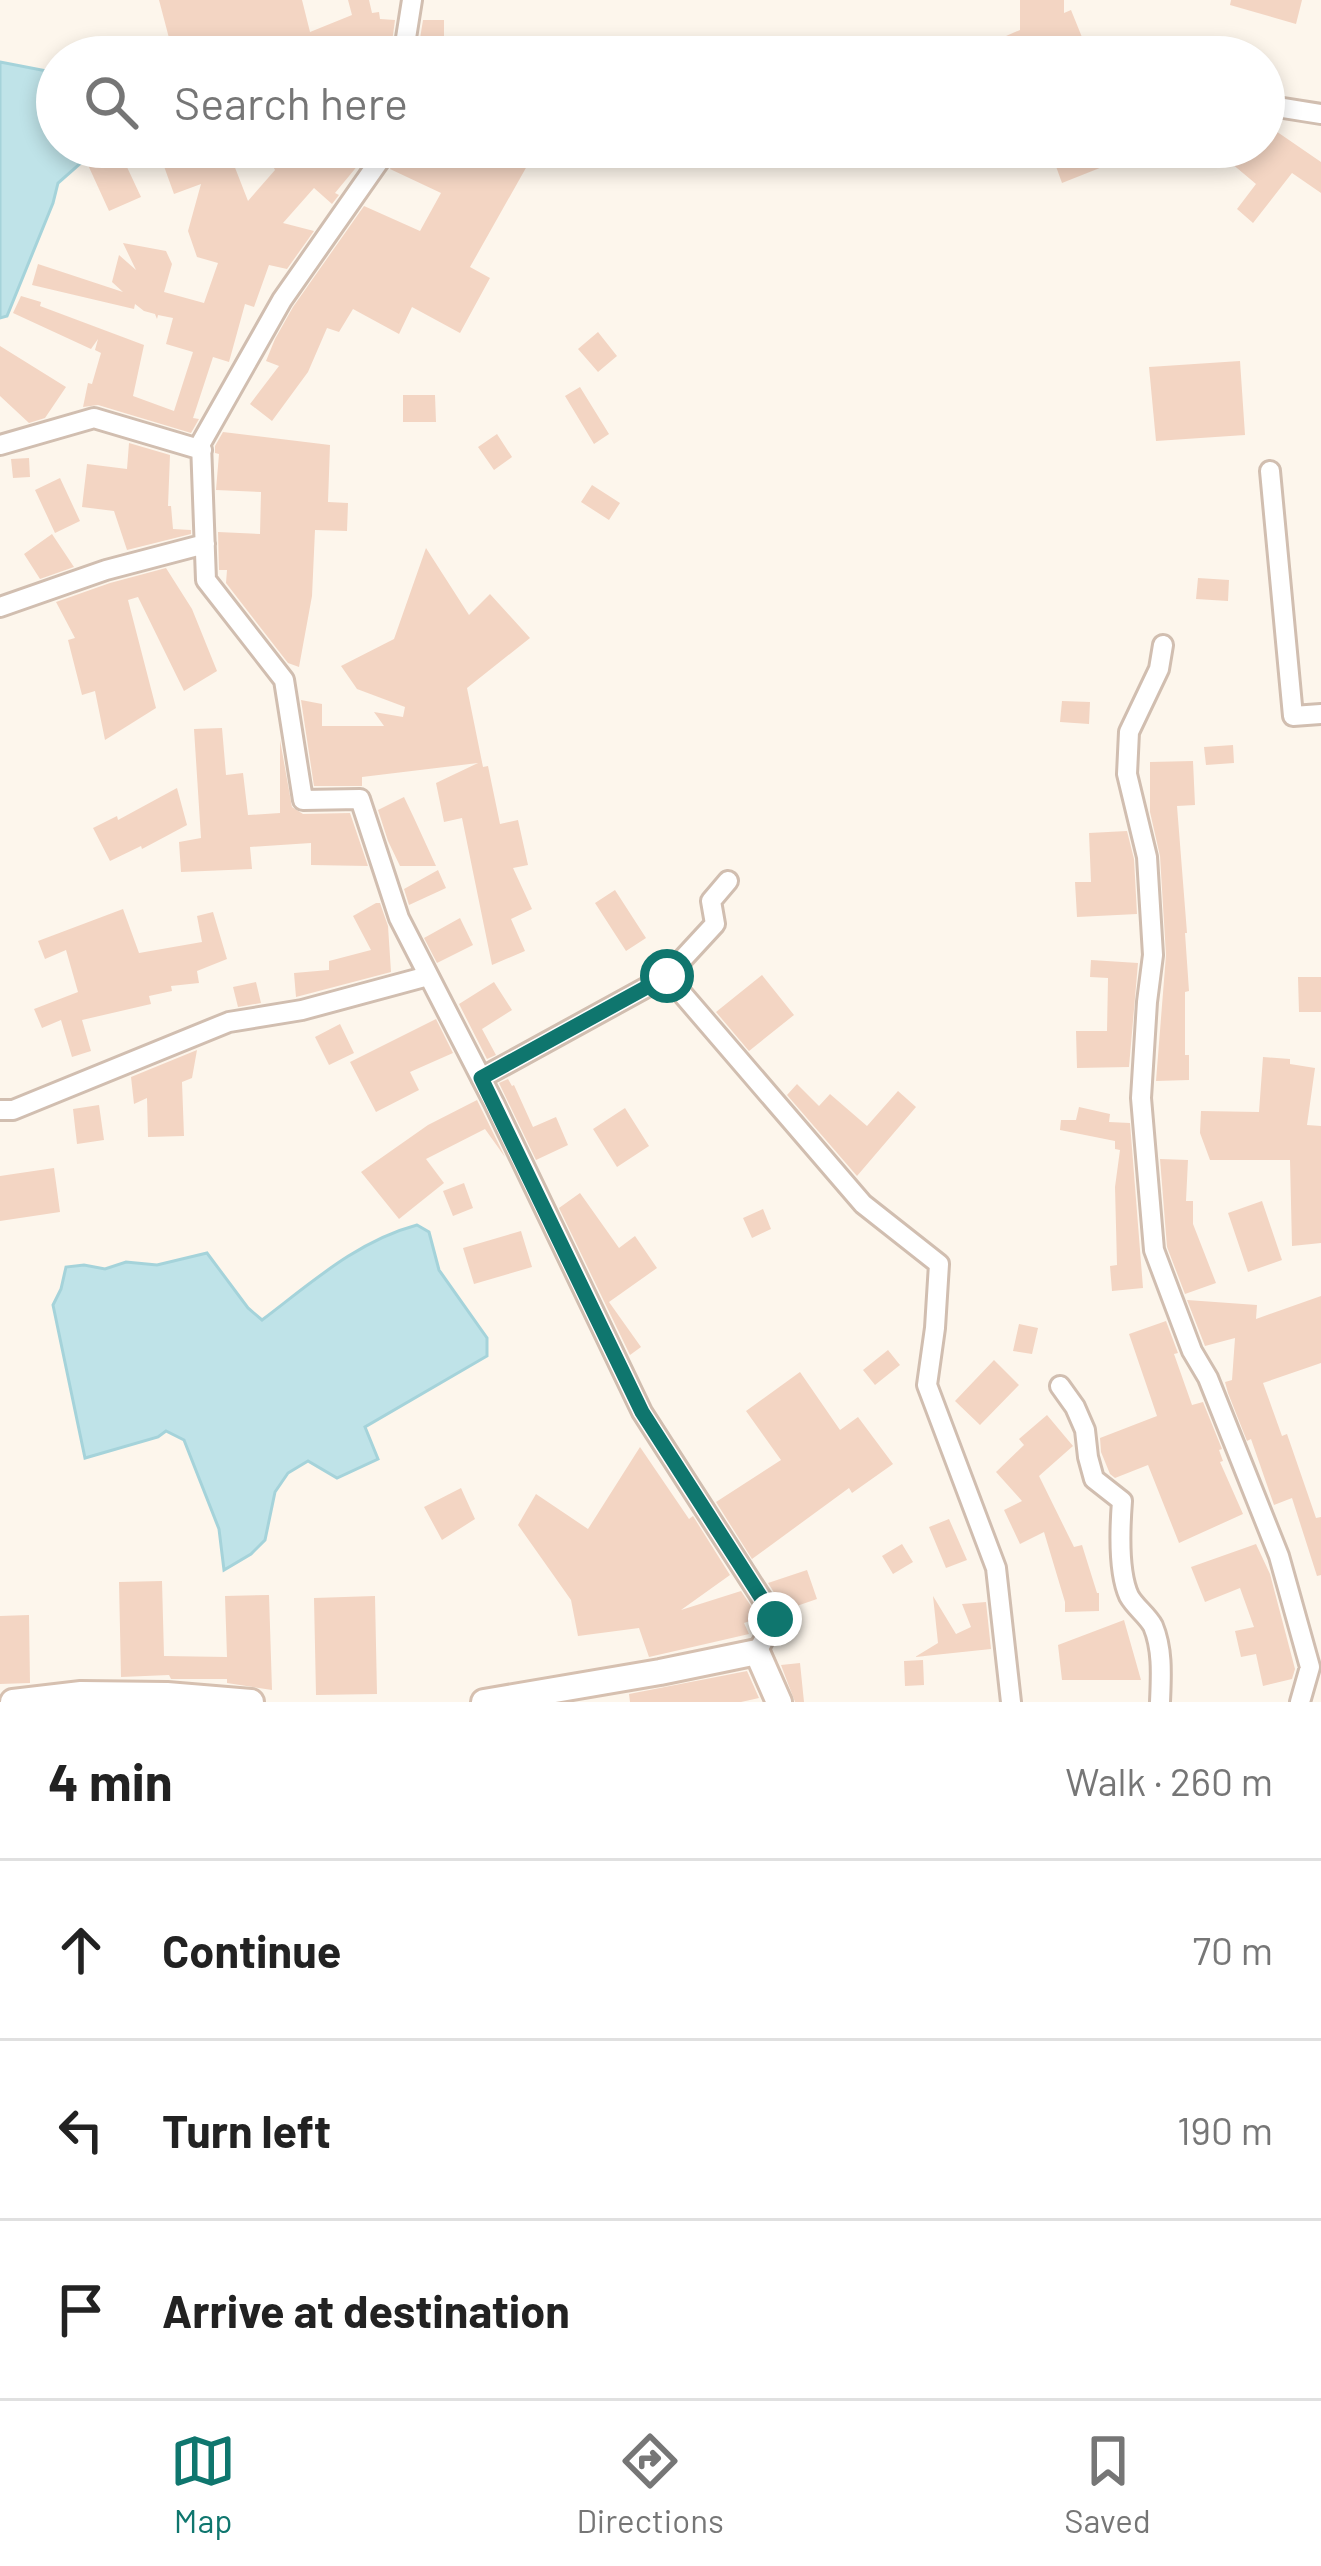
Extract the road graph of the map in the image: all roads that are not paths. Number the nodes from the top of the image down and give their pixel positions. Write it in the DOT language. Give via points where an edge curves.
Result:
graph roads {
  1 [pos="412,0"];
  2 [pos="406,36"];
  3 [pos="1285,108"];
  4 [pos="1321,114"];
  5 [pos="373,168"];
  6 [pos="0,445"];
  7 [pos="202,450"];
  8 [pos="1270,471"];
  9 [pos="205,544"];
  10 [pos="0,607"];
  11 [pos="1162,645"];
  12 [pos="1321,714"];
  13 [pos="728,881"];
  14 [pos="428,976"];
  15 [pos="667,976"];
  16 [pos="481,1078"];
  17 [pos="0,1110"];
  18 [pos="1060,1385"];
  19 [pos="757,1652"];
  20 [pos="537,1698"];
  21 [pos="13,1702"];
  22 [pos="251,1702"];
  23 [pos="484,1702"];
  24 [pos="779,1702"];
  25 [pos="1011,1702"];
  26 [pos="1160,1702"];
  27 [pos="1300,1702"];
  1 -- 2 [label="street"];
  3 -- 4 [label="street"];
  5 -- 7 [label="street" via="282,300"];
  6 -- 7 [label="street" via="94,418"];
  7 -- 9 [label="street"];
  8 -- 12 [label="street" via="1293,716"];
  9 -- 10 [label="street"];
  9 -- 14 [label="street" via="206,580 284,680 303,800 360,799 399,918"];
  11 -- 27 [label="street" via="1129,732 1127,774 1147,857 1153,955 1141,1098 1154,1250 1279,1556 1310,1667"];
  13 -- 15 [label="street" via="711,901 715,924"];
  14 -- 16 [label="street"];
  14 -- 17 [label="street" via="229,1022"];
  15 -- 16 [label="street"];
  15 -- 25 [label="street" via="863,1204 939,1264 927,1384 996,1568"];
  16 -- 19 [label="street" via="642,1412 775,1619"];
  18 -- 26 [label="street" via="1084,1430 1094,1479 1121,1501 1124,1574 1152,1625"];
  19 -- 20 [label="street"];
  19 -- 24 [label="street"];
  20 -- 23 [label="street"];
  21 -- 22 [label="street" via="102,1694"];
}
